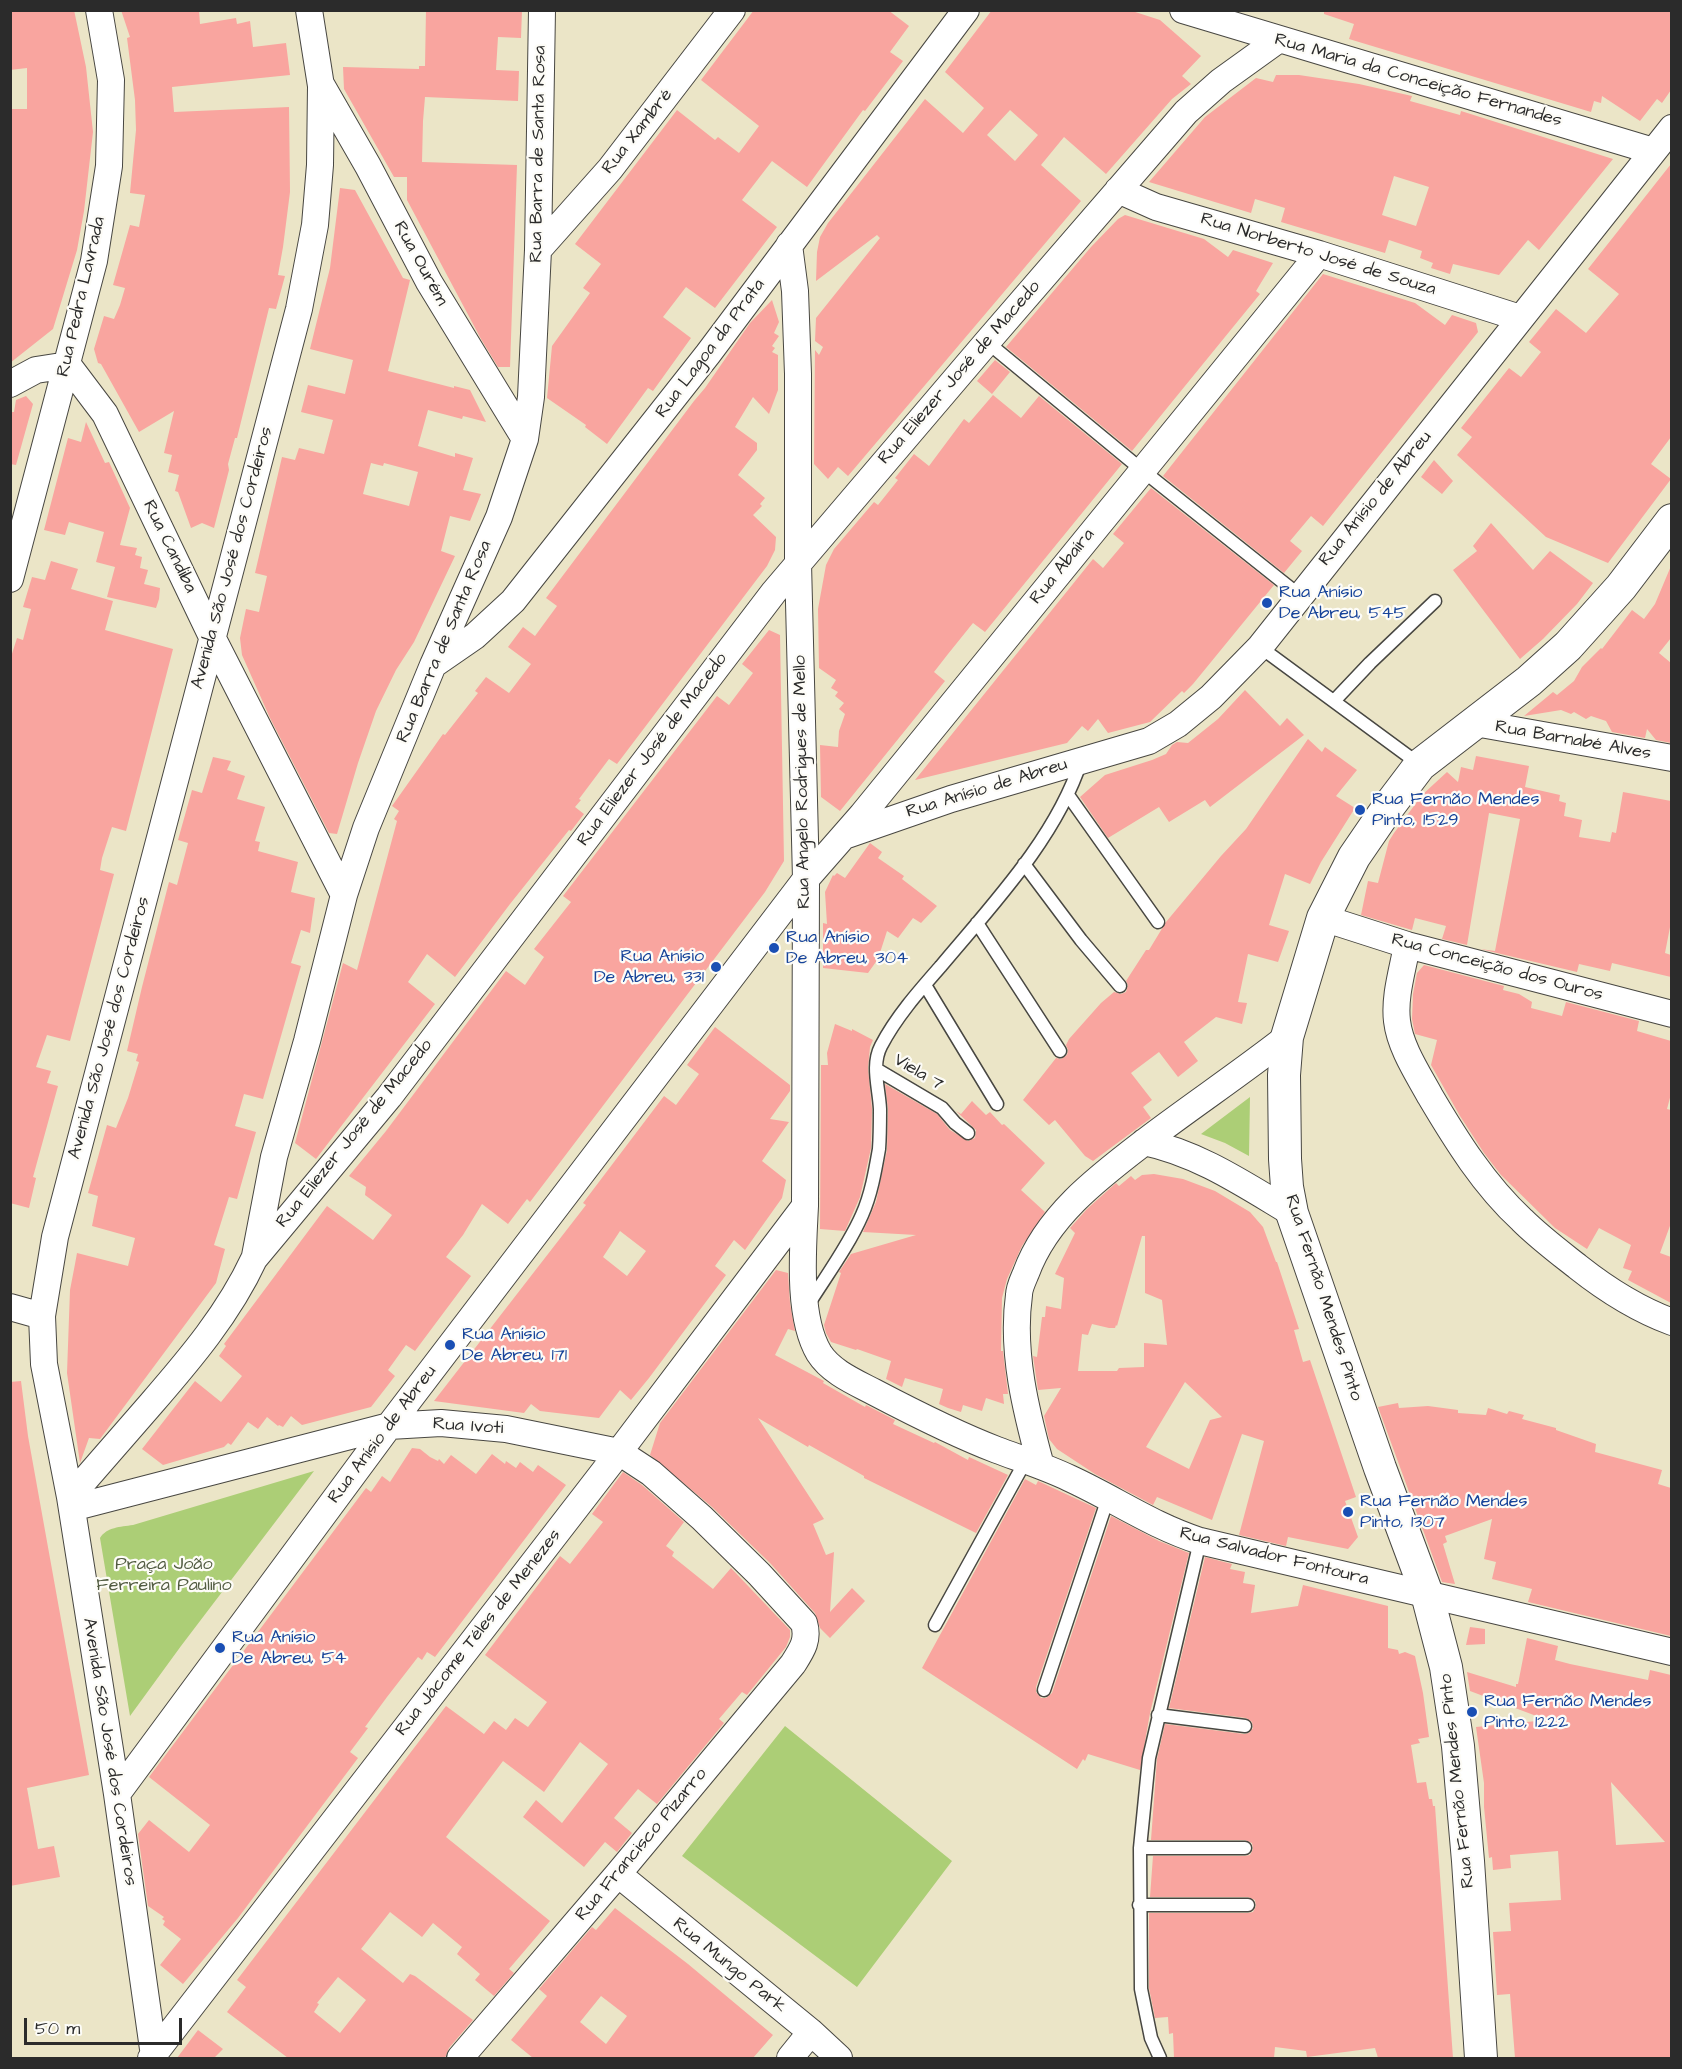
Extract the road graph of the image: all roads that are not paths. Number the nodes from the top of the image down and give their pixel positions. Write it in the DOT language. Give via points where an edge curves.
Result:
graph roads {
  1 [pos="99,10"];
  2 [pos="309,10"];
  3 [pos="542,10"];
  4 [pos="732,10"];
  5 [pos="966,10"];
  6 [pos="1183,10"];
  7 [pos="1278,40"];
  8 [pos="321,86"];
  9 [pos="1671,128"];
  10 [pos="1653,151"];
  11 [pos="1118,190"];
  12 [pos="789,244"];
  13 [pos="538,250"];
  14 [pos="1319,254"];
  15 [pos="1520,318"];
  16 [pos="987,342"];
  17 [pos="68,364"];
  18 [pos="10,384"];
  19 [pos="525,439"];
  20 [pos="1142,470"];
  21 [pos="1671,520"];
  22 [pos="798,563"];
  23 [pos="10,579"];
  24 [pos="1299,595"];
  25 [pos="1435,602"];
  26 [pos="212,637"];
  27 [pos="1260,647"];
  28 [pos="433,665"];
  29 [pos="1334,701"];
  30 [pos="1475,723"];
  31 [pos="1671,758"];
  32 [pos="1081,761"];
  33 [pos="1420,765"];
  34 [pos="1068,795"];
  35 [pos="844,836"];
  36 [pos="1024,864"];
  37 [pos="806,879"];
  38 [pos="344,895"];
  39 [pos="1323,918"];
  40 [pos="1158,922"];
  41 [pos="977,923"];
  42 [pos="1407,945"];
  43 [pos="924,985"];
  44 [pos="1120,986"];
  45 [pos="1671,1014"];
  46 [pos="1287,1037"];
  47 [pos="1060,1052"];
  48 [pos="876,1069"];
  49 [pos="997,1104"];
  50 [pos="968,1133"];
  51 [pos="1144,1142"];
  52 [pos="805,1206"];
  53 [pos="1292,1213"];
  54 [pos="254,1259"];
  55 [pos="10,1307"];
  56 [pos="806,1309"];
  57 [pos="42,1316"];
  58 [pos="1671,1322"];
  59 [pos="389,1426"];
  60 [pos="619,1452"];
  61 [pos="1034,1463"];
  62 [pos="1108,1498"];
  63 [pos="71,1503"];
  64 [pos="1200,1541"];
  65 [pos="1426,1594"];
  66 [pos="804,1623"];
  67 [pos="935,1625"];
  68 [pos="1671,1653"];
  69 [pos="1044,1690"];
  70 [pos="1158,1715"];
  71 [pos="1245,1726"];
  72 [pos="117,1794"];
  73 [pos="1140,1848"];
  74 [pos="1245,1848"];
  75 [pos="618,1874"];
  76 [pos="1139,1905"];
  77 [pos="1248,1905"];
  78 [pos="811,2032"];
  79 [pos="153,2057"];
  80 [pos="460,2058"];
  81 [pos="789,2058"];
  82 [pos="839,2058"];
  83 [pos="1160,2058"];
  84 [pos="1481,2058"];
  1 -- 17 [label="street, Rua Pedra Lavrada" via="111,80 109,166 94,261"];
  2 -- 8 [label="street, Avenida São José dos Cordeiros"];
  3 -- 13 [label="street, Rua Barra de Santa Rosa"];
  4 -- 13 [label="street, Rua Xambré" via="610,169"];
  5 -- 12 [label="street, Rua Lagoa da Prata"];
  6 -- 7 [label="street, Rua Maria da Conceição Fernandes"];
  7 -- 10 [label="street, Rua Maria da Conceição Fernandes"];
  7 -- 11 [label="street, Rua Eliezer José de Macedo" via="1186,112"];
  8 -- 19 [label="street, Rua Ourém" via="429,282"];
  8 -- 26 [label="street, Avenida São José dos Cordeiros" via="315,225 299,309"];
  9 -- 10 [label="street, Rua Anísio de Abreu"];
  10 -- 15 [label="street, Rua Anísio de Abreu"];
  11 -- 14 [label="street, Rua Norberto José de Souza" via="1156,207"];
  11 -- 16 [label="street, Rua Eliezer José de Macedo"];
  12 -- 22 [label="street, Rua Angelo Rodrigues de Mello" via="798,374"];
  12 -- 28 [label="street, Rua Lagoa da Prata" via="655,423 513,601 475,636"];
  13 -- 19 [label="street, Rua Barra de Santa Rosa" via="531,398"];
  14 -- 15 [label="street, Rua Norberto José de Souza"];
  14 -- 20 [label="street, Rua Abaíra"];
  15 -- 24 [label="street, Rua Anísio de Abreu"];
  16 -- 20 [label="lane"];
  16 -- 22 [label="street, Rua Eliezer José de Macedo"];
  17 -- 18 [label="street" via="36,370"];
  17 -- 23 [label="street, Rua Pedra Lavrada"];
  17 -- 26 [label="street, Rua Candiba" via="105,414"];
  19 -- 28 [label="street, Rua Barra de Santa Rosa" via="499,517"];
  20 -- 24 [label="lane"];
  20 -- 35 [label="street, Rua Abaíra"];
  21 -- 30 [label="street, Rua Fernão Mendes Pinto" via="1621,586 1568,646"];
  22 -- 37 [label="street, Rua Angelo Rodrigues de Mello"];
  22 -- 54 [label="street, Rua Eliezer José de Macedo" via="389,1096"];
  24 -- 27 [label="street, Rua Anísio de Abreu"];
  25 -- 29 [label="lane"];
  26 -- 38 [label="street, Rua Candiba"];
  26 -- 57 [label="street, Avenida São José dos Cordeiros" via="55,1237"];
  27 -- 29 [label="lane"];
  27 -- 32 [label="street, Rua Anísio de Abreu" via="1178,724 1149,741"];
  28 -- 38 [label="street, Rua Barra de Santa Rosa" via="366,828"];
  29 -- 33 [label="lane"];
  30 -- 31 [label="street, Rua Barnabé Alves"];
  30 -- 33 [label="street, Rua Fernão Mendes Pinto"];
  32 -- 34 [label="lane"];
  32 -- 35 [label="street, Rua Anísio de Abreu" via="951,798"];
  33 -- 39 [label="street, Rua Fernão Mendes Pinto" via="1354,857"];
  34 -- 36 [label="lane"];
  34 -- 40 [label="lane"];
  35 -- 37 [label="street, Rua Abaíra"];
  36 -- 41 [label="lane"];
  36 -- 44 [label="lane"];
  37 -- 52 [label="street, Rua Angelo Rodrigues de Mello"];
  37 -- 59 [label="street, Rua Anísio de Abreu"];
  38 -- 54 [label="street, Rua Barra de Santa Rosa" via="274,1157"];
  39 -- 42 [label="street, Rua Conceição dos Ouros"];
  39 -- 46 [label="street, Rua Fernão Mendes Pinto"];
  41 -- 43 [label="lane"];
  41 -- 47 [label="lane"];
  42 -- 45 [label="street, Rua Conceição dos Ouros"];
  42 -- 58 [label="street" via="1397,1022 1418,1075 1460,1145 1499,1196 1545,1242 1644,1312"];
  43 -- 48 [label="lane" via="880,1048"];
  43 -- 49 [label="lane"];
  46 -- 51 [label="street"];
  46 -- 53 [label="street, Rua Fernão Mendes Pinto" via="1285,1159"];
  48 -- 50 [label="lane, Viela 7" via="942,1108"];
  48 -- 56 [label="lane" via="880,1108 874,1179 851,1236"];
  51 -- 53 [label="street" via="1197,1160"];
  51 -- 61 [label="street" via="1078,1197 1045,1235 1018,1293 1021,1381"];
  52 -- 56 [label="street, Rua Angelo Rodrigues de Mello"];
  52 -- 60 [label="street, Rua Jácome Téles de Menezes"];
  53 -- 65 [label="street, Rua Fernão Mendes Pinto"];
  54 -- 63 [label="street, Rua Eliezer José de Macedo" via="193,1355"];
  55 -- 57 [label="street"];
  56 -- 61 [label="street, Rua Angelo Rodrigues de Mello" via="806,1322 820,1355 847,1378 962,1435"];
  57 -- 63 [label="street, Avenida São José dos Cordeiros" via="44,1364"];
  59 -- 60 [label="street, Rua Ivoti" via="441,1423 506,1429"];
  59 -- 63 [label="street, Rua Ivoti"];
  59 -- 72 [label="street, Rua Anísio de Abreu"];
  60 -- 66 [label="street, Rua Ivoti" via="651,1473 702,1518"];
  60 -- 79 [label="street, Rua Jácome Téles de Menezes"];
  61 -- 62 [label="street, Rua Salvador Fontoura"];
  61 -- 67 [label="lane"];
  62 -- 64 [label="street, Rua Salvador Fontoura" via="1161,1527"];
  62 -- 69 [label="lane"];
  63 -- 72 [label="street, Avenida São José dos Cordeiros"];
  64 -- 65 [label="street, Rua Salvador Fontoura"];
  64 -- 70 [label="lane"];
  65 -- 68 [label="street, Rua Salvador Fontoura"];
  65 -- 84 [label="street, Rua Fernão Mendes Pinto" via="1446,1667 1458,1746"];
  66 -- 75 [label="street, Rua Francisco Pizarro" via="806,1643 793,1664"];
  70 -- 71 [label="lane"];
  70 -- 73 [label="lane" via="1149,1758"];
  72 -- 79 [label="street, Avenida São José dos Cordeiros"];
  73 -- 74 [label="lane"];
  73 -- 76 [label="lane"];
  75 -- 78 [label="street, Rua Mungo Park"];
  75 -- 80 [label="street, Rua Francisco Pizarro"];
  76 -- 77 [label="lane"];
  76 -- 83 [label="lane" via="1141,1989 1151,2038"];
  78 -- 81 [label="street"];
  78 -- 82 [label="street, Rua Mungo Park"];
}
